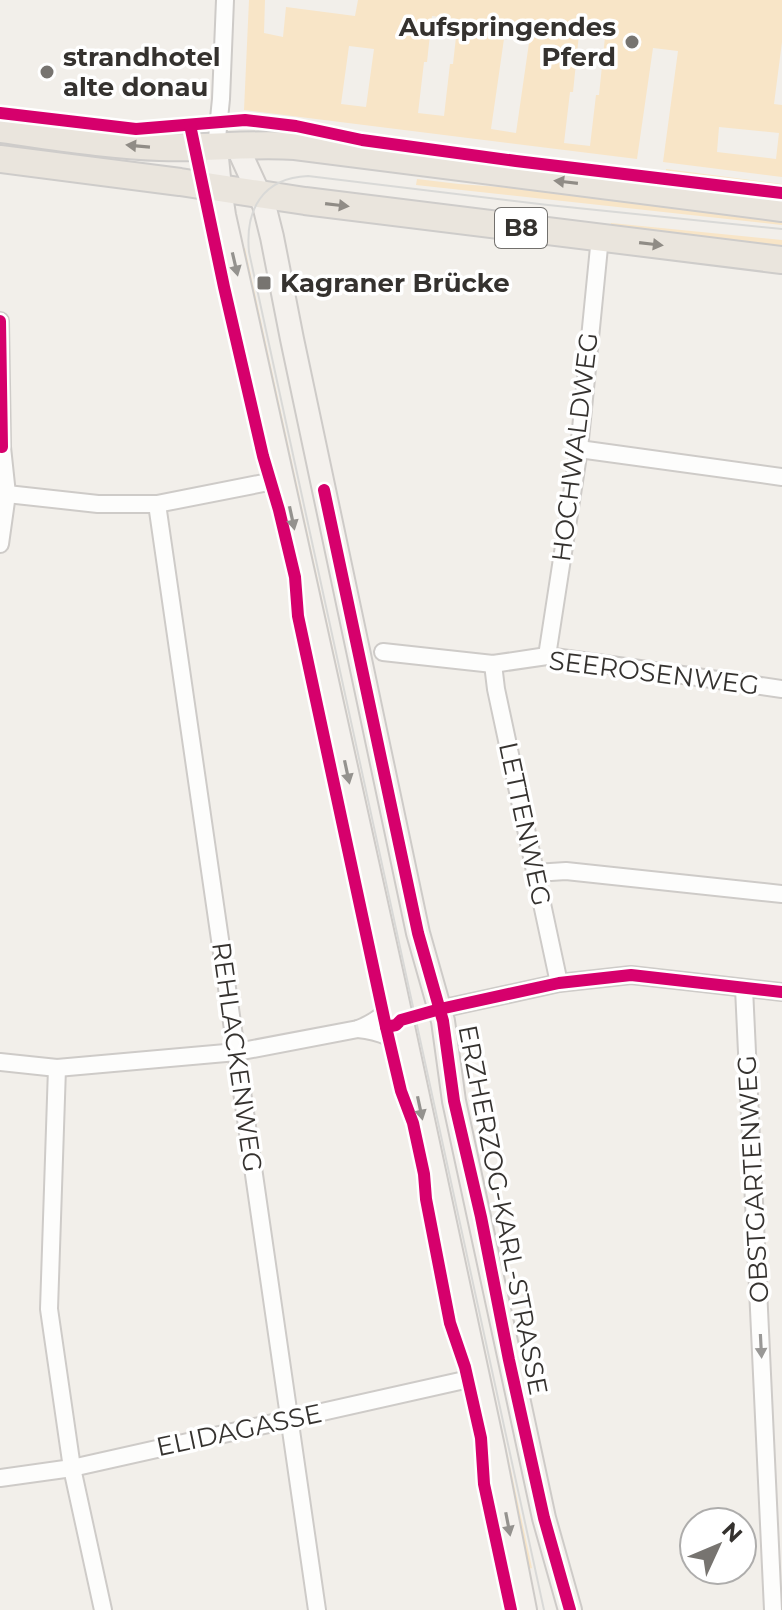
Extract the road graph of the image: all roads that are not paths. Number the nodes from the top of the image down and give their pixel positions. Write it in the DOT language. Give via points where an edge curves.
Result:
graph roads {
  1 [pos="225,0"];
  2 [pos="0,129"];
  3 [pos="227,147"];
  4 [pos="0,159"];
  5 [pos="220,188"];
  6 [pos="260,194"];
  7 [pos="782,208"];
  8 [pos="600,237"];
  9 [pos="782,260"];
  10 [pos="0,321"];
  11 [pos="579,449"];
  12 [pos="782,477"];
  13 [pos="284,479"];
  14 [pos="7,494"];
  15 [pos="157,504"];
  16 [pos="0,544"];
  17 [pos="383,652"];
  18 [pos="547,656"];
  19 [pos="493,664"];
  20 [pos="782,689"];
  21 [pos="535,873"];
  22 [pos="782,894"];
  23 [pos="559,983"];
  24 [pos="744,988"];
  25 [pos="395,989"];
  26 [pos="782,992"];
  27 [pos="440,1009"];
  28 [pos="358,1029"];
  29 [pos="237,1052"];
  30 [pos="408,1052"];
  31 [pos="0,1062"];
  32 [pos="57,1068"];
  33 [pos="478,1377"];
  34 [pos="289,1419"];
  35 [pos="72,1468"];
  36 [pos="0,1478"];
  37 [pos="103,1610"];
  38 [pos="317,1610"];
  39 [pos="525,1610"];
  40 [pos="570,1610"];
  41 [pos="773,1610"];
  1 -- 3 [label="street" via="221,99"];
  3 -- 2 [label="main road, B8, one-way" via="136,146"];
  3 -- 5 [label="main road"];
  3 -- 6 [label="main road, ERZHERZOG-KARL-STRASSE"];
  7 -- 3 [label="main road, B8, one-way" via="304,147"];
  4 -- 5 [label="main road, B8"];
  5 -- 6 [label="main road, B8"];
  5 -- 13 [label="main road, one-way"];
  6 -- 8 [label="main road, B8, one-way"];
  6 -- 27 [label="main road, ERZHERZOG-KARL-STRASSE" via="418,933"];
  8 -- 9 [label="main road, B8, one-way"];
  8 -- 11 [label="street, HOCHWALDWEG"];
  10 -- 14 [label="street"];
  11 -- 12 [label="street"];
  11 -- 18 [label="street, HOCHWALDWEG"];
  13 -- 15 [label="street"];
  13 -- 25 [label="main road, one-way"];
  14 -- 15 [label="street"];
  14 -- 16 [label="street"];
  15 -- 29 [label="street, REHLACKENWEG"];
  17 -- 19 [label="street, SEEROSENWEG"];
  18 -- 19 [label="street, SEEROSENWEG"];
  18 -- 20 [label="street, SEEROSENWEG"];
  19 -- 21 [label="street, LETTENWEG"];
  21 -- 22 [label="street" via="566,871"];
  21 -- 23 [label="street, LETTENWEG"];
  23 -- 24 [label="street" via="631,975"];
  23 -- 27 [label="street"];
  24 -- 26 [label="street"];
  24 -- 41 [label="street, OBSTGARTENWEG, one-way"];
  25 -- 28 [label="street" via="388,1009"];
  25 -- 30 [label="main road"];
  27 -- 40 [label="main road, ERZHERZOG-KARL-STRASSE" via="454,1101 509,1360"];
  28 -- 29 [label="street"];
  28 -- 30 [label="street" via="389,1036"];
  29 -- 32 [label="street"];
  29 -- 34 [label="street, REHLACKENWEG"];
  30 -- 33 [label="main road, one-way"];
  31 -- 32 [label="street"];
  32 -- 35 [label="street" via="49,1309"];
  33 -- 34 [label="street, ELIDAGASSE"];
  33 -- 39 [label="main road, one-way"];
  34 -- 35 [label="street, ELIDAGASSE"];
  34 -- 38 [label="street, REHLACKENWEG"];
  35 -- 36 [label="street, ELIDAGASSE"];
  35 -- 37 [label="street"];
}
